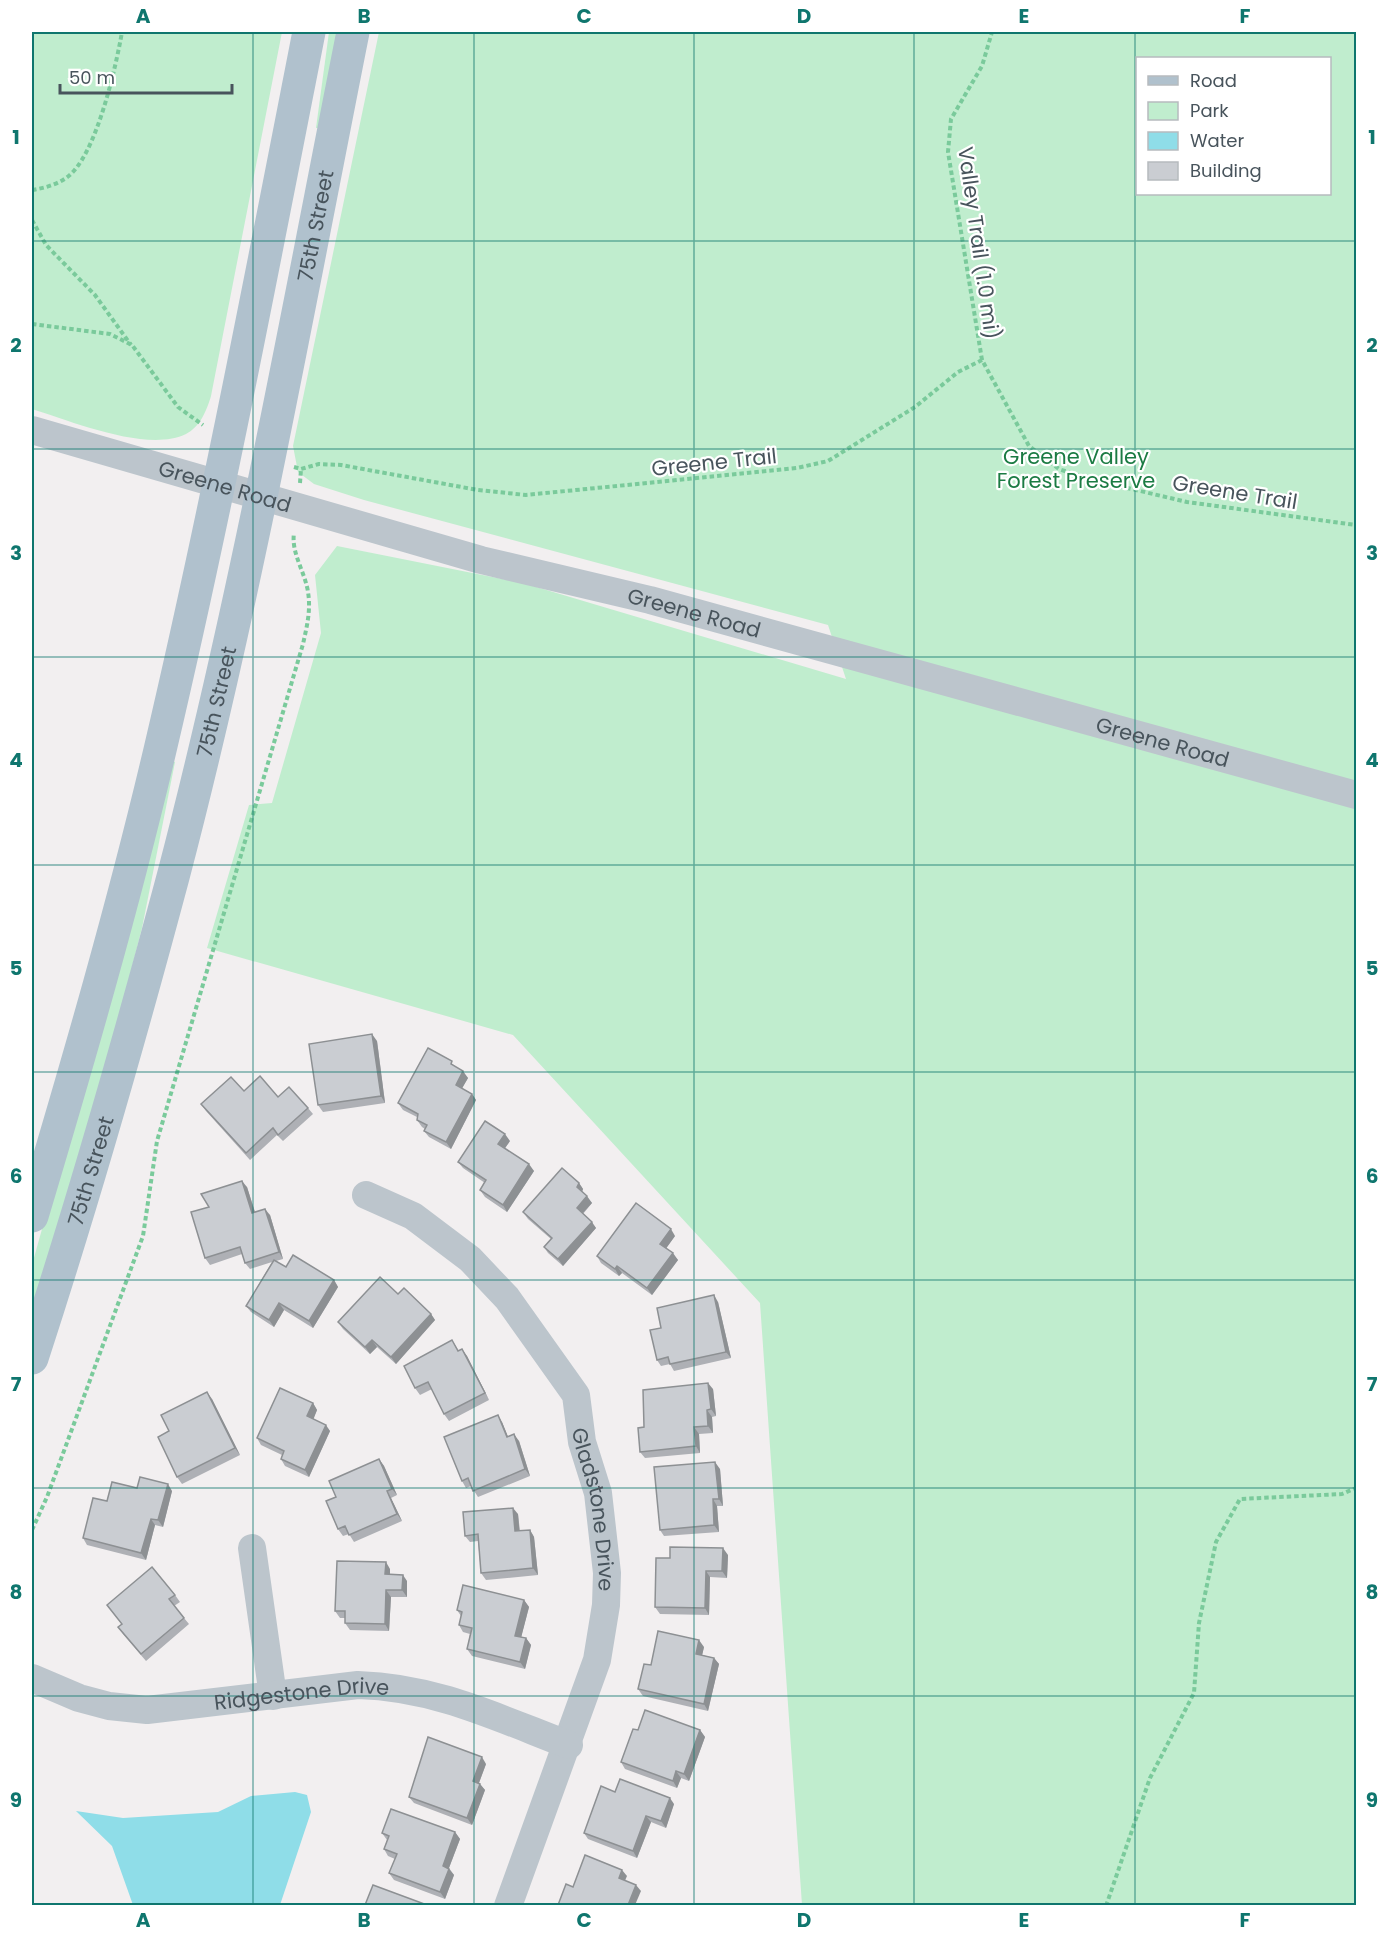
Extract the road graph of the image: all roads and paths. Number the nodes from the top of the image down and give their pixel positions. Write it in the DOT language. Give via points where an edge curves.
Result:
graph roads {
  1 [pos="122,32"];
  2 [pos="309,32"];
  3 [pos="352,32"];
  4 [pos="992,32"];
  5 [pos="32,190"];
  6 [pos="32,220"];
  7 [pos="32,324"];
  8 [pos="132,345"];
  9 [pos="982,360"];
  10 [pos="32,430"];
  11 [pos="229,439"];
  12 [pos="268,456"];
  13 [pos="302,469"];
  14 [pos="301,478"];
  15 [pos="219,485"];
  16 [pos="259,497"];
  17 [pos="1356,525"];
  18 [pos="293,542"];
  19 [pos="1356,795"];
  20 [pos="366,1195"];
  21 [pos="32,1216"];
  22 [pos="32,1358"];
  23 [pos="1356,1488"];
  24 [pos="32,1530"];
  25 [pos="252,1548"];
  26 [pos="32,1678"];
  27 [pos="273,1696"];
  28 [pos="569,1745"];
  29 [pos="508,1905"];
  30 [pos="1106,1905"];
  1 -- 5 [label="path" via="107,94 81,162 68,177"];
  2 -- 11 [label="main road, 75th Street"];
  3 -- 12 [label="main road, 75th Street"];
  4 -- 9 [label="path, Valley Trail (1.0 mi)" via="982,66 951,119 948,152"];
  6 -- 8 [label="path" via="46,245 95,295"];
  7 -- 8 [label="path" via="110,334"];
  8 -- 11 [label="path" via="178,407"];
  9 -- 13 [label="path, Greene Trail" via="958,372 915,407 828,461 797,468 526,495 341,465 319,464"];
  9 -- 17 [label="path, Greene Trail" via="1029,446 1059,469 1186,502"];
  10 -- 15 [label="street, Greene Road"];
  11 -- 15 [label="main road, 75th Street"];
  12 -- 13 [label="path, Greene Trail"];
  12 -- 16 [label="main road, 75th Street"];
  13 -- 14 [label="path"];
  15 -- 16 [label="street, Greene Road"];
  15 -- 21 [label="main road, 75th Street" via="128,879"];
  16 -- 19 [label="street, Greene Road" via="481,560 650,600"];
  16 -- 22 [label="main road, 75th Street" via="173,876 121,1066"];
  18 -- 24 [label="path" via="308,591 310,614 303,644 157,1141 143,1236"];
  20 -- 28 [label="street, Gladstone Drive" via="413,1216 490,1277 576,1395 582,1442 603,1520 607,1573 597,1660"];
  23 -- 30 [label="path" via="1342,1494 1240,1499 1216,1542 1199,1623 1194,1693 1150,1778"];
  25 -- 27 [label="street"];
  26 -- 27 [label="street, Ridgestone Drive" via="79,1698 147,1710"];
  27 -- 28 [label="street, Ridgestone Drive" via="358,1685 391,1686 442,1697"];
  28 -- 29 [label="street, Gladstone Drive"];
}
